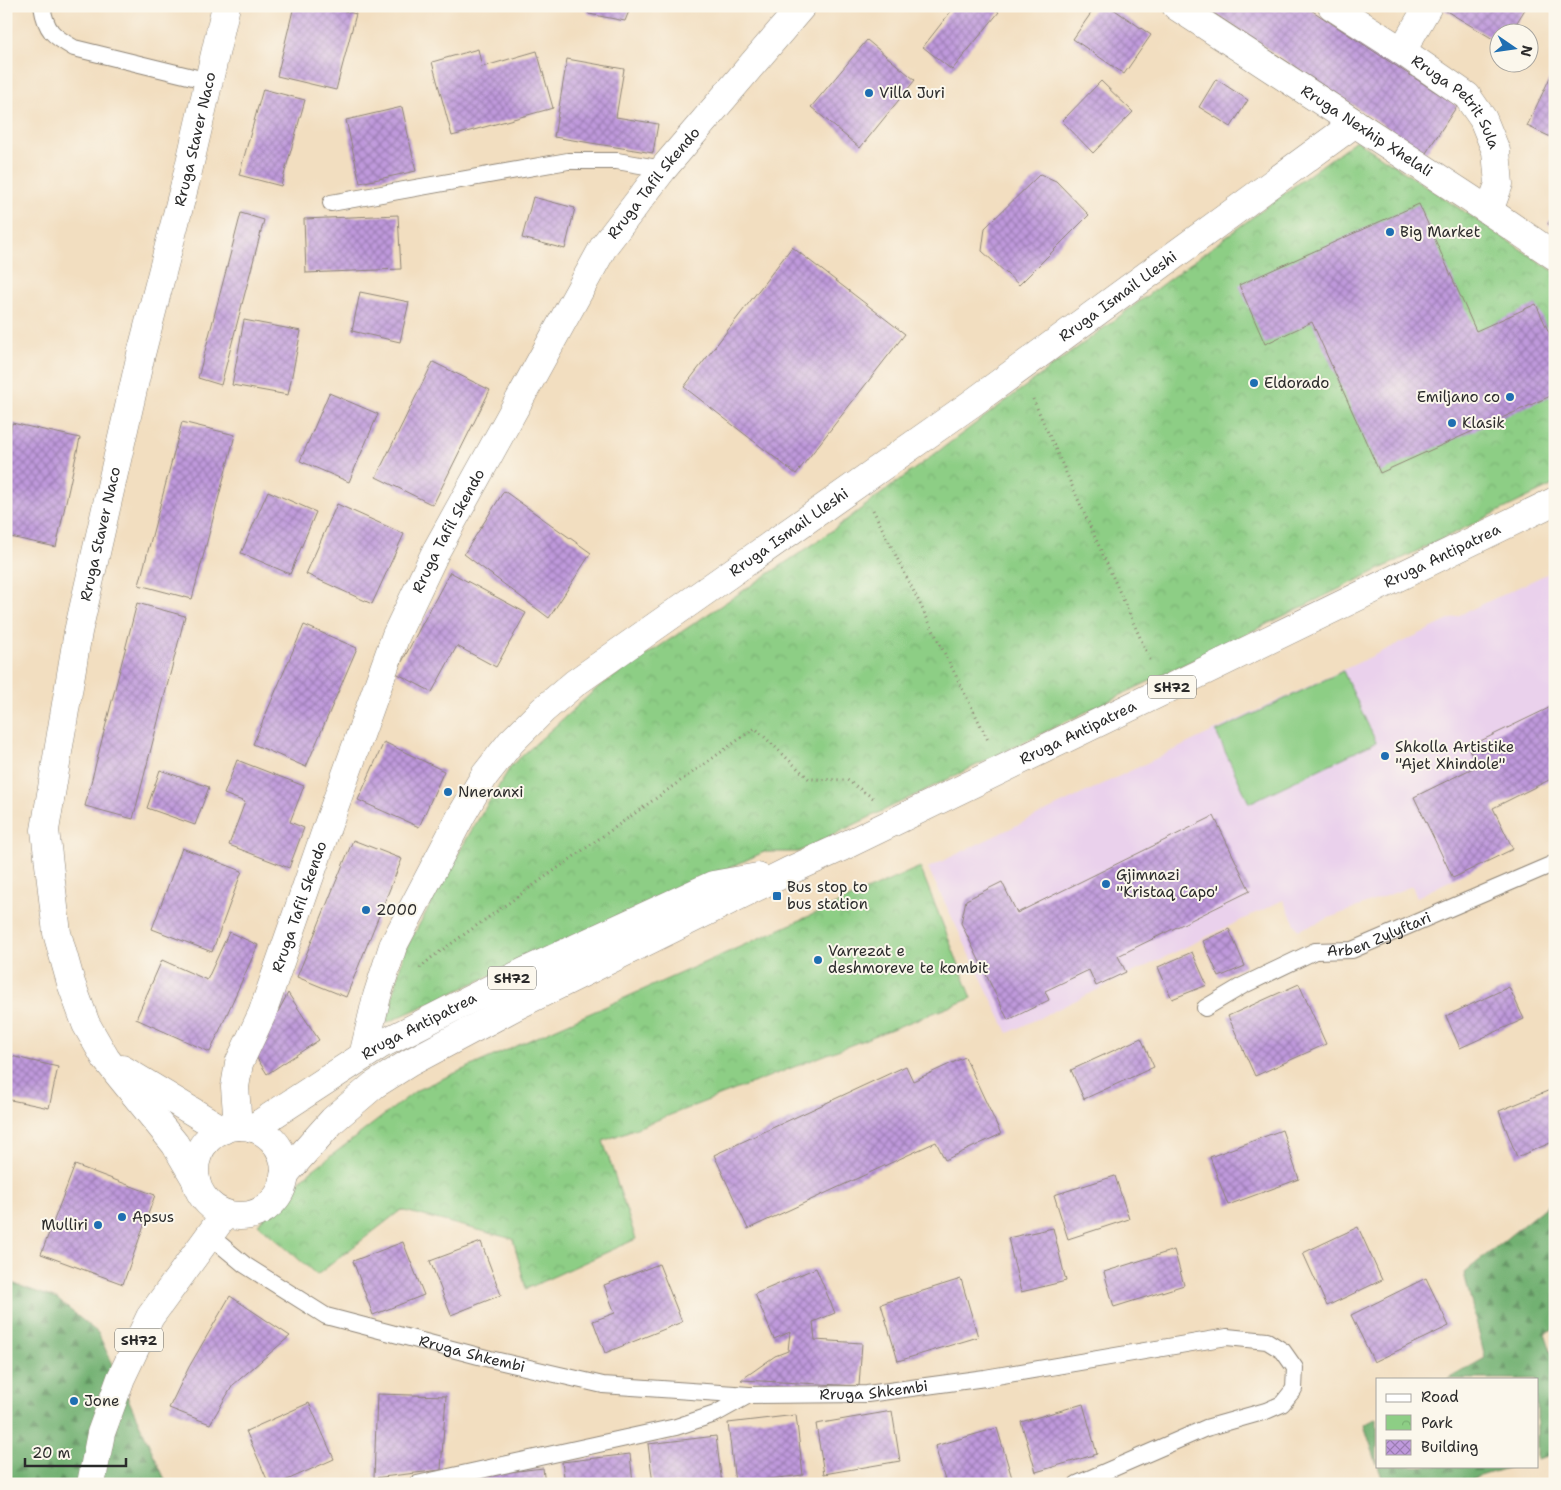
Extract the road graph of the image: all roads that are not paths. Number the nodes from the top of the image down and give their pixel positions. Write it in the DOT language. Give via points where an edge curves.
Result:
graph roads {
  1 [pos="42,6"];
  2 [pos="226,6"];
  3 [pos="802,6"];
  4 [pos="1176,6"];
  5 [pos="1332,6"];
  6 [pos="1428,6"];
  7 [pos="1402,51"];
  8 [pos="209,81"];
  9 [pos="1355,123"];
  10 [pos="664,169"];
  11 [pos="331,203"];
  12 [pos="1489,211"];
  13 [pos="1555,256"];
  14 [pos="1555,501"];
  15 [pos="1555,863"];
  16 [pos="789,871"];
  17 [pos="1205,1008"];
  18 [pos="363,1056"];
  19 [pos="106,1059"];
  20 [pos="238,1128"];
  21 [pos="284,1175"];
  22 [pos="196,1180"];
  23 [pos="225,1214"];
  24 [pos="210,1236"];
  25 [pos="749,1396"];
  26 [pos="91,1484"];
  27 [pos="417,1484"];
  28 [pos="1077,1484"];
  1 -- 8 [label="lane" via="44,20 55,38 74,48"];
  2 -- 8 [label="main road, Rruga Staver Naco"];
  3 -- 10 [label="main road, Rruga Tafil Skendo"];
  4 -- 9 [label="main road, Rruga Nexhip Xhelali"];
  5 -- 7 [label="main road"];
  6 -- 7 [label="main road, Rruga Petrit Sula"];
  7 -- 12 [label="main road, Rruga Petrit Sula" via="1467,96 1483,119 1496,151 1499,184"];
  8 -- 19 [label="main road, Rruga Staver Naco" via="141,354 78,632 45,830 58,933 71,983 86,1024"];
  9 -- 12 [label="main road, Rruga Nexhip Xhelali"];
  9 -- 18 [label="main road, Rruga Ismail Lleshi" via="543,710 511,742 485,775 393,946"];
  10 -- 11 [label="lane" via="617,161 568,161"];
  10 -- 20 [label="main road, Rruga Tafil Skendo" via="604,246 436,551 396,635 262,1014 239,1063 235,1087"];
  12 -- 13 [label="main road, Rruga Nexhip Xhelali"];
  14 -- 16 [label="main road, Rruga Antipatrea / SH72"];
  15 -- 17 [label="lane, Arben Zylyftari" via="1352,950 1315,951 1242,986"];
  16 -- 18 [label="main road, Rruga Antipatrea / SH72" via="713,885 524,972"];
  16 -- 21 [label="main road, Rruga Antipatrea / SH72" via="408,1063 374,1085 334,1120"];
  18 -- 20 [label="main road, Rruga Antipatrea / SH72"];
  19 -- 20 [label="main road, Rruga Staver Naco"];
  19 -- 22 [label="main road, Rruga Staver Naco" via="175,1144"];
  20 -- 21 [label="main road" via="267,1136 278,1148 284,1163"];
  20 -- 22 [label="main road, Rruga Antipatrea / SH72" via="210,1138 200,1150"];
  21 -- 23 [label="main road, Rruga Antipatrea / SH72" via="279,1195 268,1206 255,1214"];
  22 -- 23 [label="main road" via="202,1195"];
  23 -- 24 [label="main road, SH72"];
  24 -- 25 [label="lane, Rruga Shkembi" via="245,1265 326,1316 490,1360 603,1385"];
  24 -- 26 [label="main road, SH72" via="150,1317 100,1433"];
  25 -- 27 [label="lane" via="715,1414 676,1428"];
  25 -- 28 [label="lane, Rruga Shkembi" via="867,1394 985,1378 1226,1337 1267,1341 1283,1351 1295,1368 1294,1388 1282,1404 1206,1428"];
}
